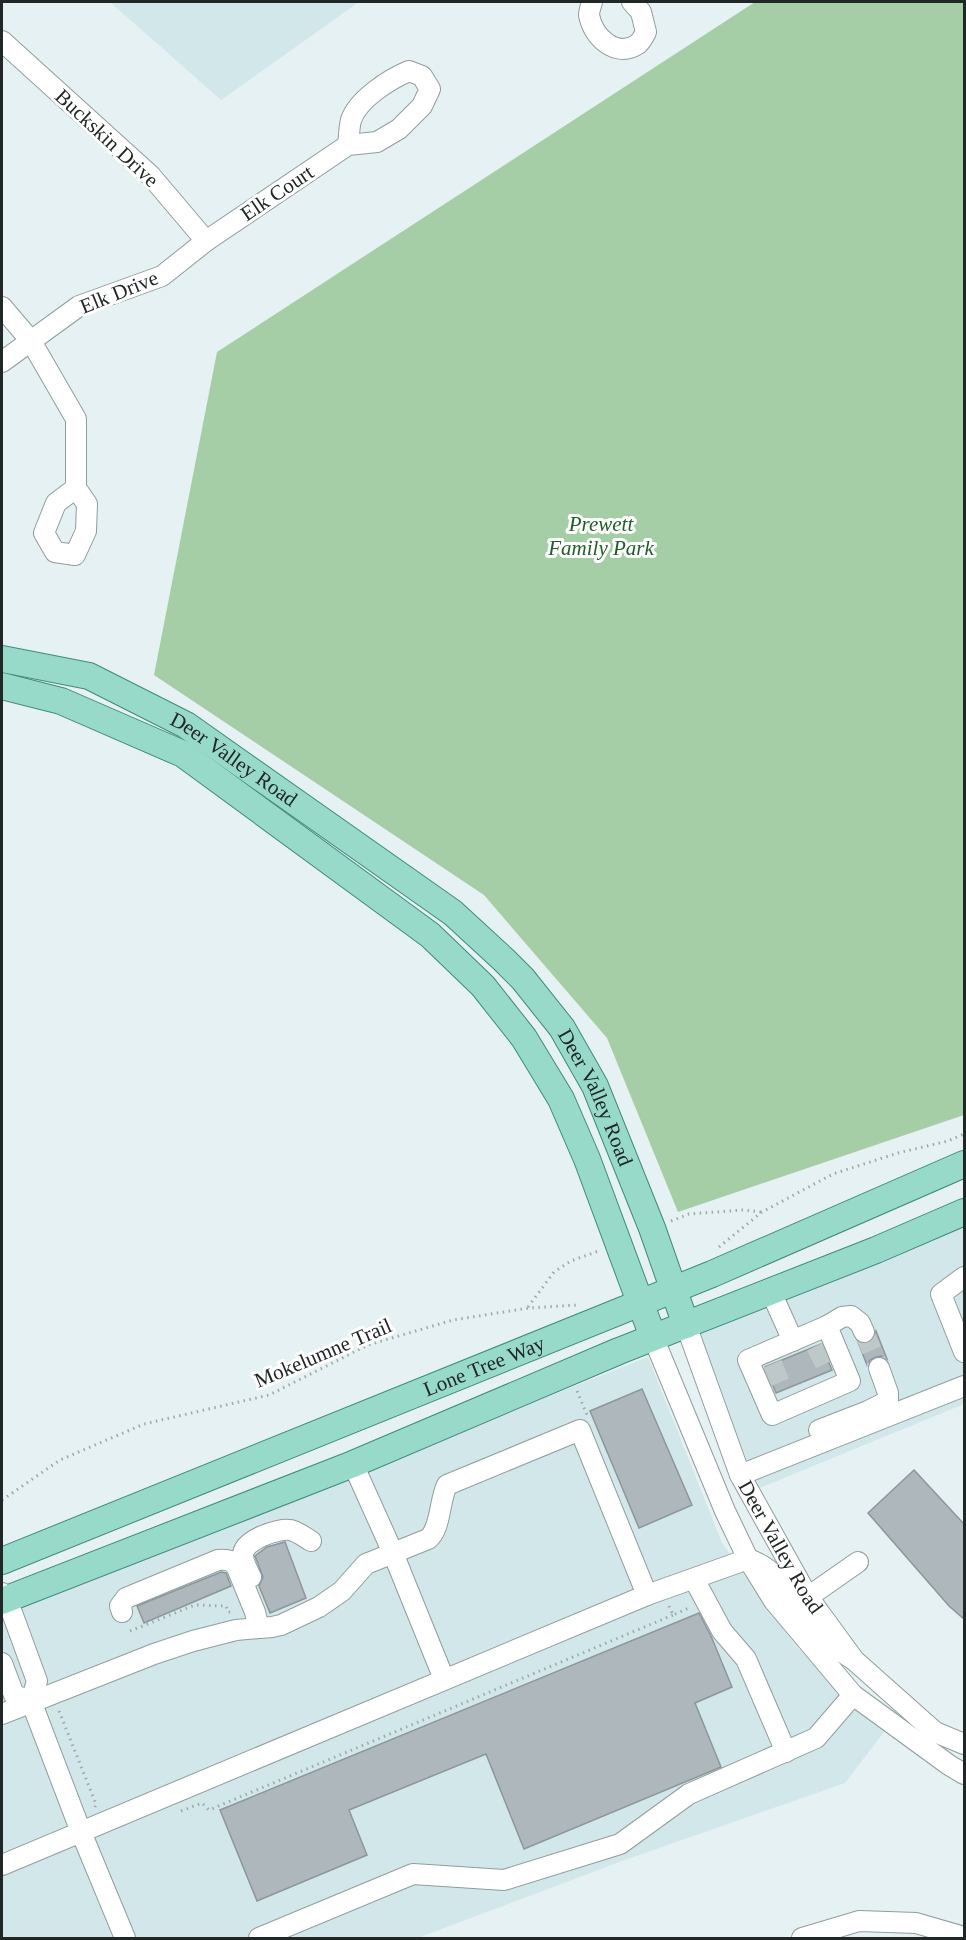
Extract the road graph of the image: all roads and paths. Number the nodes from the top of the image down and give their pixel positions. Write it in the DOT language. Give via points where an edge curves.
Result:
graph roads {
  1 [pos="592,2"];
  2 [pos="632,2"];
  3 [pos="2,41"];
  4 [pos="348,145"];
  5 [pos="206,241"];
  6 [pos="2,306"];
  7 [pos="31,341"];
  8 [pos="2,363"];
  9 [pos="76,488"];
  10 [pos="2,659"];
  11 [pos="2,686"];
  12 [pos="964,1134"];
  13 [pos="964,1164"];
  14 [pos="762,1212"];
  15 [pos="964,1212"];
  16 [pos="652,1228"];
  17 [pos="619,1243"];
  18 [pos="717,1249"];
  19 [pos="964,1277"];
  20 [pos="674,1289"];
  21 [pos="771,1292"];
  22 [pos="640,1302"];
  23 [pos="582,1305"];
  24 [pos="527,1308"];
  25 [pos="686,1325"];
  26 [pos="864,1332"];
  27 [pos="818,1335"];
  28 [pos="653,1337"];
  29 [pos="793,1341"];
  30 [pos="964,1352"];
  31 [pos="879,1368"];
  32 [pos="964,1386"];
  33 [pos="576,1389"];
  34 [pos="795,1398"];
  35 [pos="588,1417"];
  36 [pos="821,1436"];
  37 [pos="353,1464"];
  38 [pos="740,1475"];
  39 [pos="2,1500"];
  40 [pos="311,1541"];
  41 [pos="393,1553"];
  42 [pos="748,1559"];
  43 [pos="2,1561"];
  44 [pos="858,1562"];
  45 [pos="694,1579"];
  46 [pos="654,1592"];
  47 [pos="3,1597"];
  48 [pos="808,1597"];
  49 [pos="705,1600"];
  50 [pos="122,1612"];
  51 [pos="673,1615"];
  52 [pos="262,1623"];
  53 [pos="130,1631"];
  54 [pos="854,1660"];
  55 [pos="2,1663"];
  56 [pos="444,1679"];
  57 [pos="56,1692"];
  58 [pos="853,1695"];
  59 [pos="31,1701"];
  60 [pos="2,1714"];
  61 [pos="964,1744"];
  62 [pos="786,1752"];
  63 [pos="964,1774"];
  64 [pos="202,1803"];
  65 [pos="89,1828"];
  66 [pos="2,1865"];
  67 [pos="964,1937"];
  68 [pos="125,1938"];
  69 [pos="259,1938"];
  70 [pos="802,1938"];
  1 -- 2 [label="street" via="589,13 596,33 608,45 624,50 639,43 646,32 641,12"];
  3 -- 5 [label="street, Buckskin Drive" via="151,176"];
  4 -- 5 [label="street, Elk Court"];
  5 -- 7 [label="street, Elk Drive" via="162,276 79,306"];
  6 -- 7 [label="street"];
  7 -- 8 [label="street, Elk Drive"];
  7 -- 9 [label="street" via="76,419"];
  10 -- 16 [label="main road, Deer Valley Road" via="89,676 186,725 453,913 517,973 562,1028 595,1086"];
  11 -- 17 [label="main road, Deer Valley Road" via="61,701 183,754 430,935 483,986 524,1038 561,1099"];
  12 -- 14 [label="path" via="833,1174"];
  13 -- 20 [label="main road, Lone Tree Way"];
  14 -- 16 [label="path" via="689,1214"];
  14 -- 18 [label="path"];
  15 -- 21 [label="main road, Lone Tree Way"];
  16 -- 20 [label="main road, Deer Valley Road"];
  17 -- 22 [label="main road, Deer Valley Road"];
  17 -- 24 [label="path" via="571,1261 554,1272"];
  19 -- 30 [label="street" via="941,1294"];
  20 -- 22 [label="main road, Lone Tree Way"];
  20 -- 25 [label="main road, Deer Valley Road"];
  21 -- 25 [label="main road, Lone Tree Way"];
  21 -- 29 [label="street"];
  22 -- 28 [label="main road, Deer Valley Road"];
  22 -- 43 [label="main road, Lone Tree Way"];
  23 -- 24 [label="path, Mokelumne Trail"];
  24 -- 39 [label="path, Mokelumne Trail" via="453,1320 379,1342 269,1395 144,1424 60,1460"];
  25 -- 28 [label="main road, Lone Tree Way"];
  25 -- 38 [label="street, Deer Valley Road"];
  26 -- 27 [label="street" via="851,1316 842,1317"];
  27 -- 29 [label="street"];
  27 -- 34 [label="street" via="850,1381 832,1379"];
  28 -- 37 [label="main road, Lone Tree Way"];
  28 -- 42 [label="street, Deer Valley Road"];
  29 -- 34 [label="street" via="769,1358 748,1360 772,1415"];
  31 -- 36 [label="street" via="888,1401"];
  32 -- 36 [label="street"];
  33 -- 35 [label="path"];
  34 -- 36 [label="street"];
  36 -- 38 [label="street"];
  37 -- 41 [label="street"];
  37 -- 47 [label="main road, Lone Tree Way"];
  38 -- 48 [label="street, Deer Valley Road"];
  40 -- 52 [label="street" via="294,1531 280,1530 253,1540 243,1552"];
  41 -- 46 [label="street" via="435,1534 447,1485 580,1430"];
  41 -- 52 [label="street" via="366,1564 342,1591 319,1607 281,1625"];
  41 -- 56 [label="street"];
  42 -- 45 [label="street"];
  42 -- 54 [label="street" via="777,1576 814,1629"];
  42 -- 58 [label="street, Deer Valley Road" via="774,1601"];
  44 -- 48 [label="street"];
  45 -- 46 [label="street"];
  45 -- 49 [label="street"];
  46 -- 51 [label="path"];
  46 -- 56 [label="street"];
  47 -- 59 [label="street" via="37,1681"];
  48 -- 54 [label="street, Deer Valley Road"];
  49 -- 51 [label="path"];
  49 -- 62 [label="street" via="722,1631 746,1659"];
  50 -- 52 [label="street" via="120,1606 126,1598 227,1559 237,1568"];
  51 -- 64 [label="path" via="209,1810"];
  52 -- 53 [label="path" via="228,1612 226,1606 195,1605"];
  52 -- 57 [label="street" via="154,1654"];
  54 -- 61 [label="street, Deer Valley Road" via="935,1732"];
  55 -- 59 [label="street" via="14,1695"];
  56 -- 65 [label="street"];
  57 -- 59 [label="street"];
  57 -- 65 [label="path" via="96,1804"];
  58 -- 62 [label="street" via="816,1738"];
  58 -- 63 [label="street, Deer Valley Road"];
  59 -- 60 [label="street"];
  59 -- 65 [label="street"];
  62 -- 69 [label="street" via="689,1794 620,1844 504,1880 413,1874"];
  65 -- 66 [label="street"];
  65 -- 68 [label="street"];
  67 -- 70 [label="street" via="916,1923 859,1921"];
}
